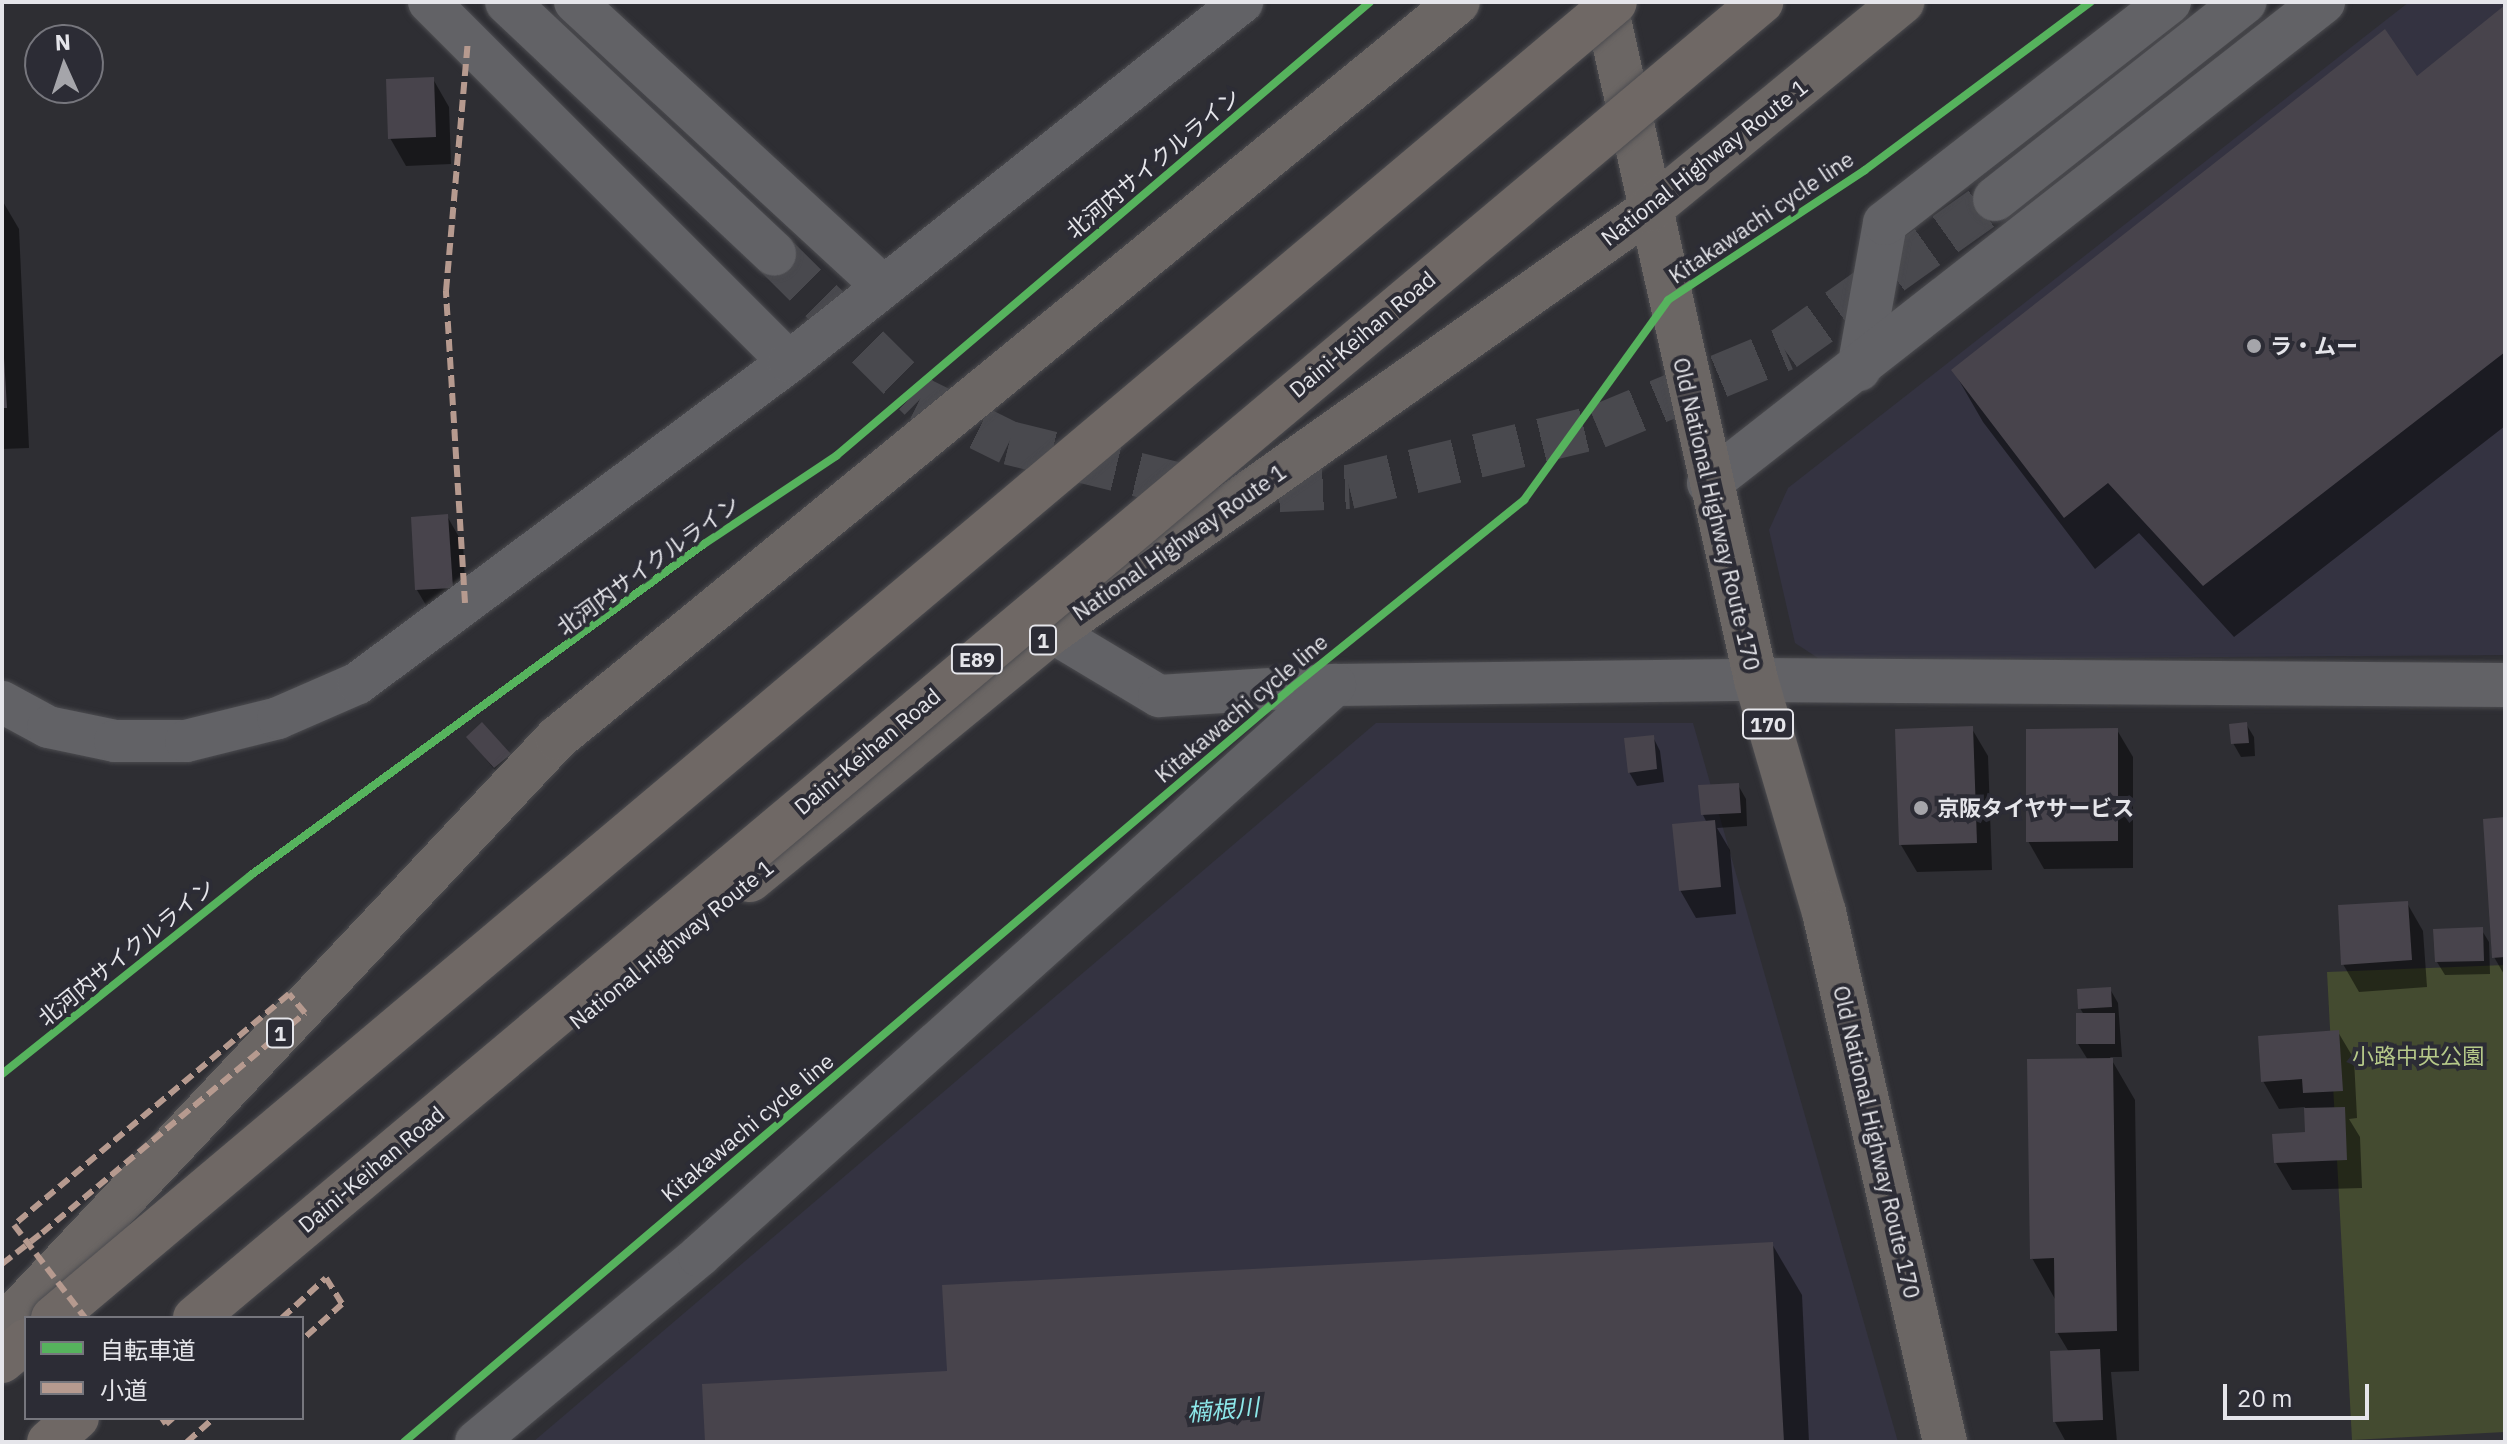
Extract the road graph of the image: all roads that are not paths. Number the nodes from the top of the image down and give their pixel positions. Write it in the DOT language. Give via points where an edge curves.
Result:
graph roads {
  1 [pos="429,2"];
  2 [pos="507,2"];
  3 [pos="575,2"];
  4 [pos="1242,2"];
  5 [pos="1458,2"];
  6 [pos="1605,2"];
  7 [pos="1615,2"];
  8 [pos="1761,2"];
  9 [pos="1902,2"];
  10 [pos="2169,2"];
  11 [pos="2244,2"];
  12 [pos="2323,2"];
  13 [pos="1995,199"];
  14 [pos="1649,210"];
  15 [pos="774,254"];
  16 [pos="883,286"];
  17 [pos="789,362"];
  18 [pos="1859,369"];
  19 [pos="1709,483"];
  20 [pos="1052,632"];
  21 [pos="1756,680"];
  22 [pos="1335,685"];
  23 [pos="2505,685"];
  24 [pos="2,702"];
  25 [pos="55,1316"];
  26 [pos="197,1316"];
  27 [pos="216,1316"];
  28 [pos="2,1328"];
  29 [pos="24,1343"];
  30 [pos="2,1361"];
  31 [pos="75,1420"];
  32 [pos="90,1420"];
  33 [pos="49,1442"];
  34 [pos="62,1442"];
  35 [pos="476,1442"];
  36 [pos="1945,1442"];
  1 -- 17 [label="street"];
  2 -- 15 [label="street"];
  3 -- 16 [label="street"];
  4 -- 16 [label="street"];
  5 -- 28 [label="highway, 1" via="557,738"];
  6 -- 14 [label="highway, Old National Highway Route 170 / 170"];
  7 -- 25 [label="highway, bridge"];
  8 -- 26 [label="highway, Daini-Keihan Road / E89, bridge"];
  9 -- 14 [label="highway, National Highway Route 1 / 1"];
  10 -- 18 [label="street" via="1885,223"];
  11 -- 13 [label="street"];
  12 -- 18 [label="street"];
  14 -- 19 [label="highway, Old National Highway Route 170 / 170"];
  14 -- 20 [label="highway, National Highway Route 1 / 1"];
  16 -- 17 [label="street"];
  17 -- 24 [label="street" via="358,683 278,718 186,741 115,741 48,727"];
  18 -- 19 [label="street"];
  19 -- 21 [label="highway, Old National Highway Route 170 / 170"];
  20 -- 22 [label="street" via="1159,696"];
  20 -- 27 [label="highway, National Highway Route 1 / 1"];
  21 -- 22 [label="street"];
  21 -- 23 [label="street"];
  21 -- 36 [label="highway, Old National Highway Route 170 / 170" via="1824,912"];
  22 -- 35 [label="street" via="699,1256"];
  29 -- 30 [label="highway"];
  31 -- 33 [label="highway"];
  32 -- 34 [label="highway"];
}
